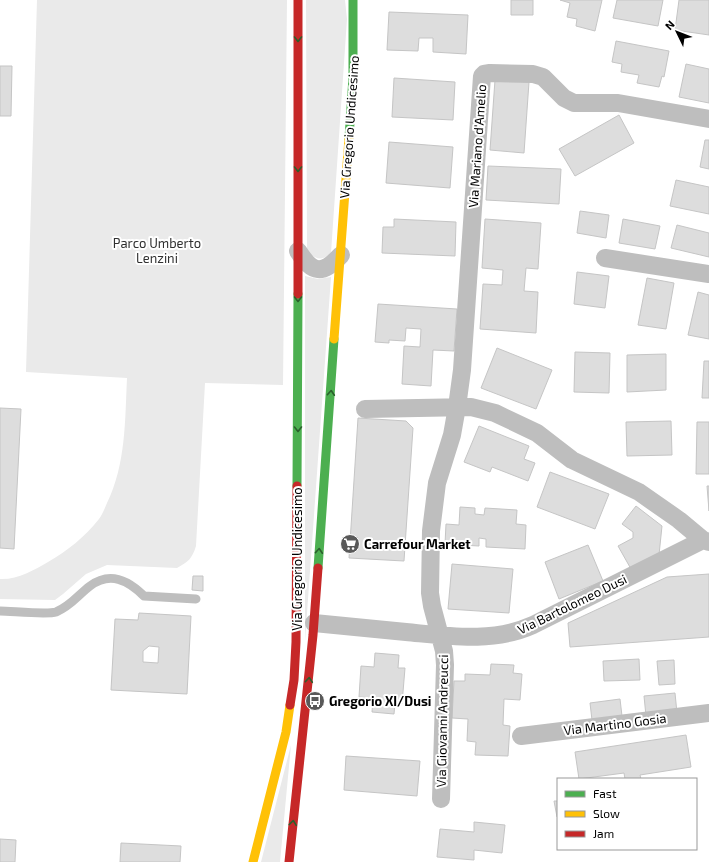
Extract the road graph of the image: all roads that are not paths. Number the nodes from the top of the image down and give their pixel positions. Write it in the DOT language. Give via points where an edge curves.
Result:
graph roads {
  1 [pos="298,0"];
  2 [pos="353,0"];
  3 [pos="709,119"];
  4 [pos="298,251"];
  5 [pos="341,255"];
  6 [pos="605,258"];
  7 [pos="709,274"];
  8 [pos="457,407"];
  9 [pos="365,409"];
  10 [pos="706,541"];
  11 [pos="196,599"];
  12 [pos="0,611"];
  13 [pos="314,623"];
  14 [pos="440,636"];
  15 [pos="709,713"];
  16 [pos="521,736"];
  17 [pos="441,799"];
  18 [pos="253,862"];
  19 [pos="289,862"];
  1 -- 4 [label="street, Via Gregorio Undicesimo, one-way"];
  2 -- 5 [label="street, Via Gregorio Undicesimo" via="354,63"];
  3 -- 8 [label="street, Via Mariano d'Amelio" via="618,103 574,103 564,98 542,77 533,74 490,73 482,76 462,370"];
  4 -- 5 [label="street" via="307,264 317,269 329,266"];
  4 -- 18 [label="street, Via Gregorio Undicesimo, one-way" via="295,668 286,732"];
  13 -- 5 [label="street, Via Gregorio Undicesimo, one-way"];
  6 -- 7 [label="street"];
  8 -- 9 [label="street"];
  8 -- 10 [label="street" via="488,410 537,433 572,460 649,498"];
  8 -- 14 [label="street, Via Giovanni Andreucci" via="452,435 437,483 431,531 430,593"];
  10 -- 14 [label="street, Via Bartolomeo Dusi" via="522,630 491,636"];
  11 -- 12 [label="lane" via="144,596 136,588 118,578 108,578 90,586 67,607 53,612"];
  13 -- 14 [label="street, Via Bartolomeo Dusi"];
  19 -- 13 [label="street, Via Gregorio Undicesimo, one-way"];
  14 -- 17 [label="street, Via Giovanni Andreucci" via="446,664"];
  15 -- 16 [label="street, Via Martino Gosia"];
}
